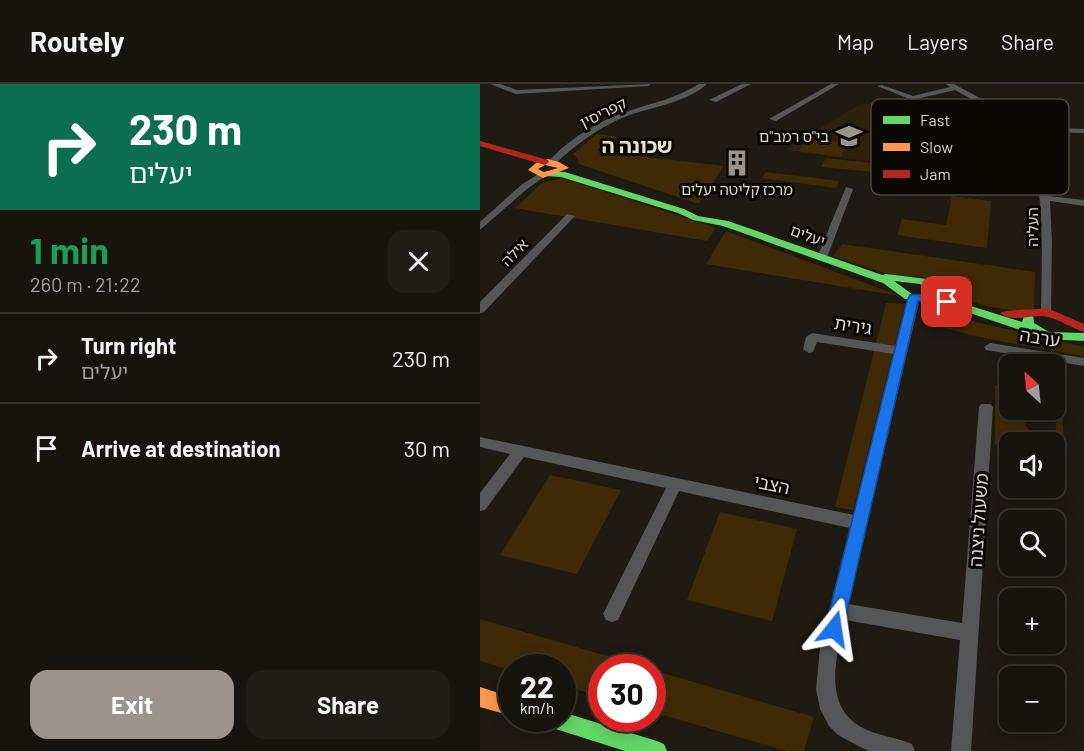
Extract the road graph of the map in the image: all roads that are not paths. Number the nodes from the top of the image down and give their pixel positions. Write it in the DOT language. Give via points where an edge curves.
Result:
graph roads {
  1 [pos="493,84"];
  2 [pos="648,84"];
  3 [pos="704,84"];
  4 [pos="748,84"];
  5 [pos="836,84"];
  6 [pos="880,86"];
  7 [pos="953,86"];
  8 [pos="978,99"];
  9 [pos="713,100"];
  10 [pos="773,119"];
  11 [pos="1069,130"];
  12 [pos="1084,130"];
  13 [pos="480,145"];
  14 [pos="568,147"];
  15 [pos="523,156"];
  16 [pos="545,168"];
  17 [pos="849,189"];
  18 [pos="1046,195"];
  19 [pos="1047,198"];
  20 [pos="1084,203"];
  21 [pos="701,213"];
  22 [pos="570,216"];
  23 [pos="480,226"];
  24 [pos="823,255"];
  25 [pos="903,285"];
  26 [pos="923,295"];
  27 [pos="480,309"];
  28 [pos="1047,312"];
  29 [pos="1065,321"];
  30 [pos="1030,322"];
  31 [pos="1084,328"];
  32 [pos="1061,336"];
  33 [pos="1084,337"];
  34 [pos="990,347"];
  35 [pos="809,349"];
  36 [pos="900,351"];
  37 [pos="1084,362"];
  38 [pos="986,408"];
  39 [pos="480,442"];
  40 [pos="520,451"];
  41 [pos="675,484"];
  42 [pos="480,505"];
  43 [pos="860,523"];
  44 [pos="840,611"];
  45 [pos="612,614"];
  46 [pos="970,633"];
  47 [pos="480,697"];
  48 [pos="498,703"];
  49 [pos="576,726"];
  50 [pos="657,751"];
  51 [pos="905,751"];
  52 [pos="962,751"];
  1 -- 2 [label="street" via="516,92"];
  3 -- 14 [label="street, קפריסין" via="612,119"];
  4 -- 9 [label="street"];
  5 -- 10 [label="street"];
  6 -- 7 [label="street" via="912,98"];
  7 -- 8 [label="street"];
  11 -- 12 [label="street"];
  13 -- 15 [label="main road, יעלים"];
  13 -- 16 [label="main road, יעלים"];
  14 -- 15 [label="main road" via="544,156"];
  14 -- 16 [label="street, קפריסין"];
  15 -- 16 [label="main road, יעלים"];
  16 -- 21 [label="main road, יעלים"];
  16 -- 23 [label="street, קפריסין"];
  17 -- 24 [label="street, יעלים"];
  18 -- 19 [label="street, העליה"];
  19 -- 20 [label="street"];
  19 -- 28 [label="street, העליה"];
  21 -- 24 [label="main road, יעלים"];
  21 -- 25 [label="main road, יעלים"];
  22 -- 27 [label="street, אילה"];
  24 -- 25 [label="main road, יעלים"];
  25 -- 26 [label="main road" via="905,294"];
  25 -- 26 [label="main road" via="921,280 929,284"];
  26 -- 30 [label="main road"];
  26 -- 36 [label="street"];
  28 -- 29 [label="main road"];
  28 -- 30 [label="main road"];
  29 -- 31 [label="main road"];
  29 -- 32 [label="main road" via="1068,329"];
  30 -- 32 [label="main road" via="1045,336"];
  32 -- 33 [label="main road"];
  34 -- 37 [label="street, ערבה"];
  35 -- 36 [label="street, גירית" via="812,337"];
  36 -- 43 [label="street"];
  38 -- 46 [label="street, משעול ניצנה"];
  39 -- 40 [label="street, הצבי"];
  40 -- 41 [label="street, הצבי"];
  40 -- 42 [label="street"];
  41 -- 43 [label="street, הצבי"];
  41 -- 45 [label="street"];
  43 -- 44 [label="street"];
  44 -- 46 [label="street"];
  44 -- 51 [label="street" via="830,648 826,694 829,709 840,725 861,740"];
  46 -- 52 [label="street, משעול ניצנה"];
  47 -- 48 [label="main road"];
  49 -- 50 [label="main road"];
}
